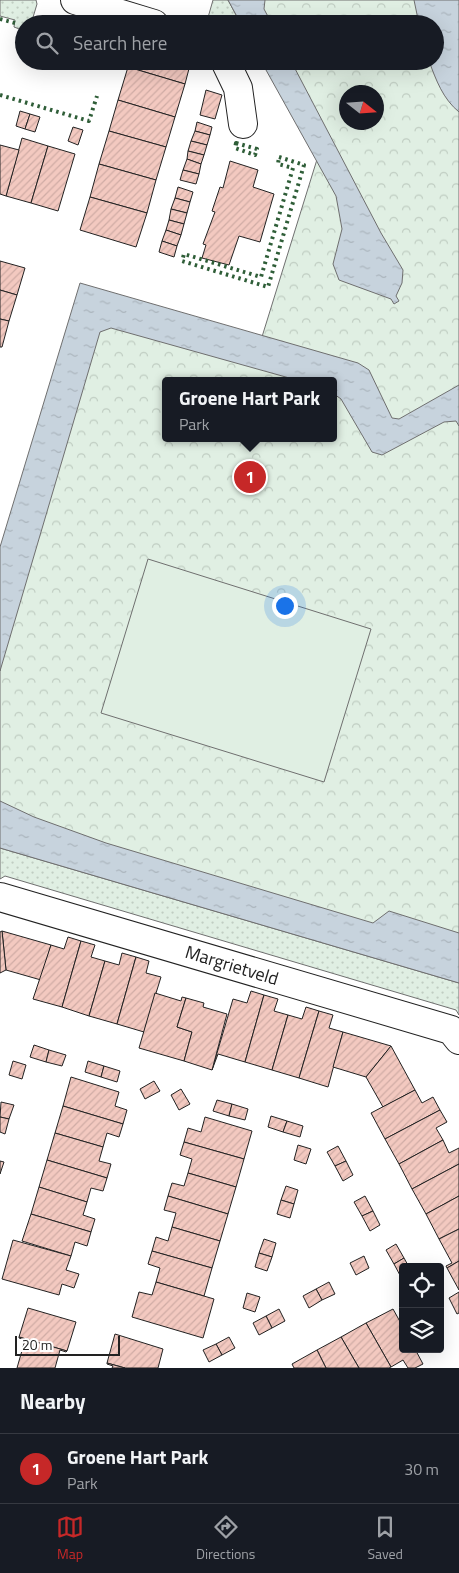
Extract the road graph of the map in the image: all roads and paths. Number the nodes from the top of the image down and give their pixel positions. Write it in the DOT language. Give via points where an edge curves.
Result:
graph roads {
  1 [pos="75,0"];
  2 [pos="124,15"];
  3 [pos="229,70"];
  4 [pos="242,124"];
  5 [pos="0,897"];
  6 [pos="459,1040"];
  1 -- 2 [label="street"];
  3 -- 4 [label="street" via="238,88"];
  5 -- 6 [label="street, Margrietveld" via="451,1030"];
}
